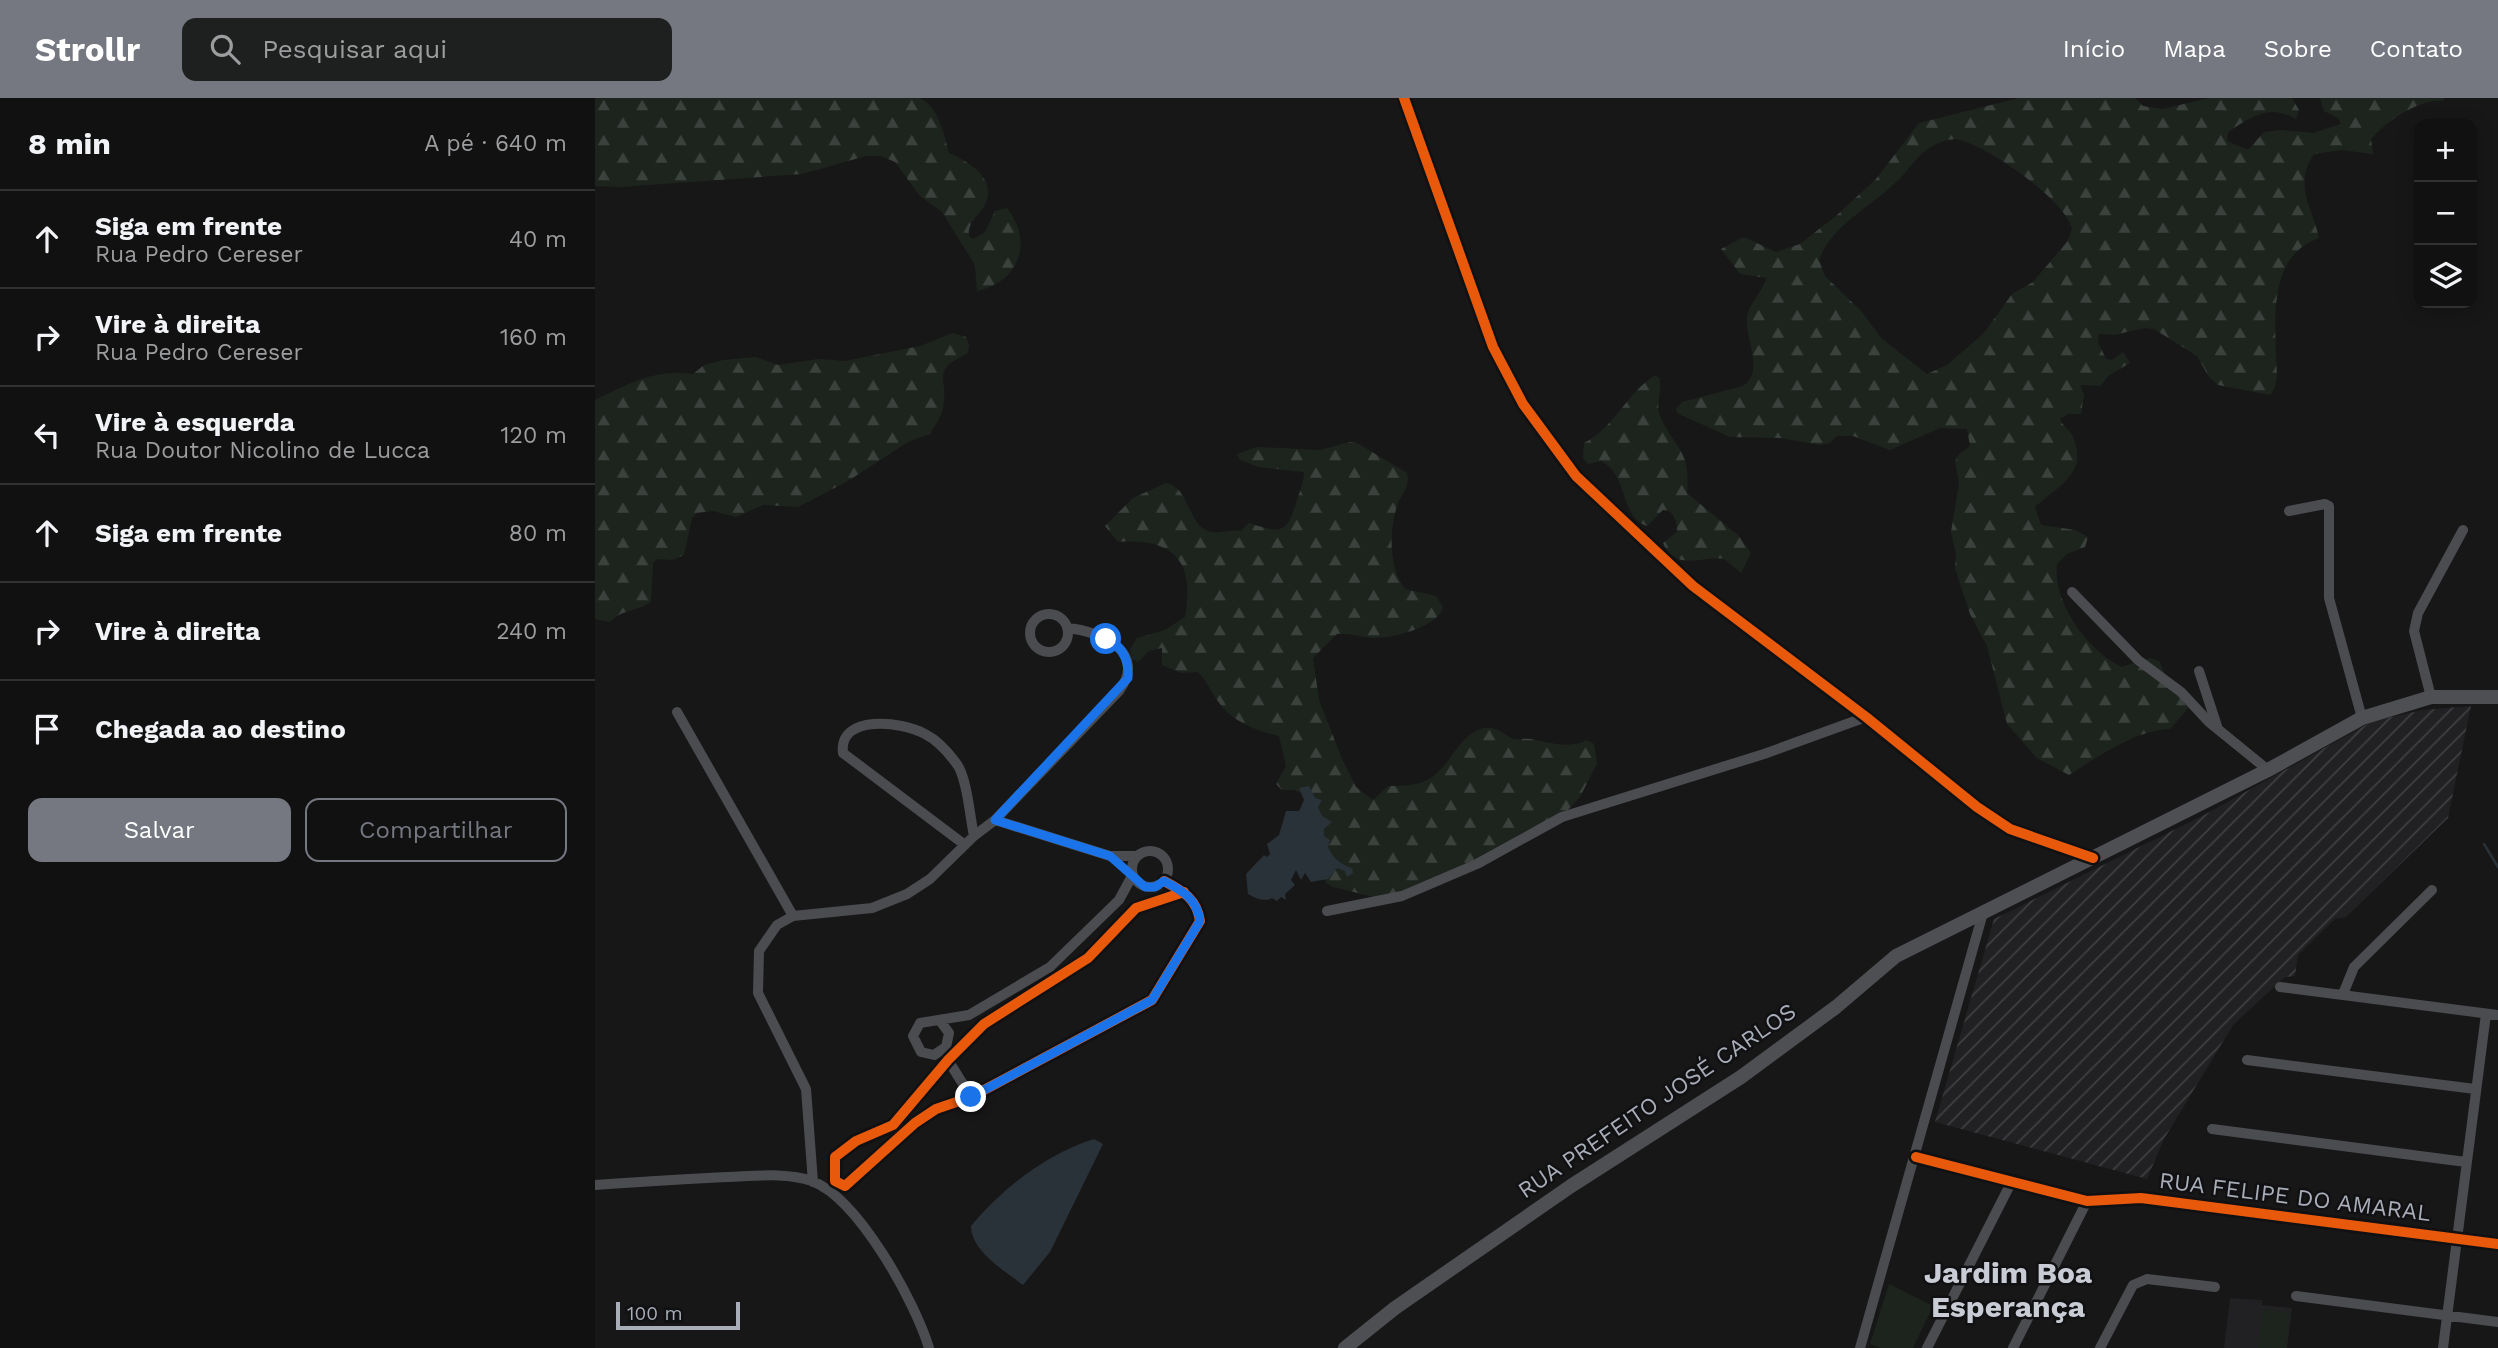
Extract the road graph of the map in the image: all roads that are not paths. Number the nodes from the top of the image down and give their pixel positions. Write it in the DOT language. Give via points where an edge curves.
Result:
graph roads {
  1 [pos="1404,98"];
  2 [pos="2289,511"];
  3 [pos="2463,530"];
  4 [pos="2072,592"];
  5 [pos="1067,628"];
  6 [pos="1095,636"];
  7 [pos="1064,645"];
  8 [pos="2199,671"];
  9 [pos="2431,697"];
  10 [pos="2498,697"];
  11 [pos="677,712"];
  12 [pos="1866,717"];
  13 [pos="2362,718"];
  14 [pos="2220,732"];
  15 [pos="2268,770"];
  16 [pos="995,820"];
  17 [pos="974,836"];
  18 [pos="965,845"];
  19 [pos="1110,856"];
  20 [pos="1137,856"];
  21 [pos="2093,858"];
  22 [pos="1132,874"];
  23 [pos="1164,881"];
  24 [pos="1145,887"];
  25 [pos="2432,890"];
  26 [pos="1184,892"];
  27 [pos="1119,900"];
  28 [pos="1327,911"];
  29 [pos="1983,913"];
  30 [pos="793,916"];
  31 [pos="2280,987"];
  32 [pos="2343,994"];
  33 [pos="969,1015"];
  34 [pos="2492,1015"];
  35 [pos="941,1022"];
  36 [pos="949,1041"];
  37 [pos="948,1060"];
  38 [pos="2247,1060"];
  39 [pos="2475,1089"];
  40 [pos="971,1097"];
  41 [pos="2212,1129"];
  42 [pos="1916,1157"];
  43 [pos="2466,1162"];
  44 [pos="2012,1181"];
  45 [pos="813,1182"];
  46 [pos="595,1185"];
  47 [pos="2087,1202"];
  48 [pos="2456,1240"];
  49 [pos="2498,1244"];
  50 [pos="2215,1287"];
  51 [pos="2296,1296"];
  52 [pos="2447,1316"];
  53 [pos="2498,1322"];
  54 [pos="929,1348"];
  55 [pos="1345,1348"];
  56 [pos="1860,1348"];
  57 [pos="1927,1348"];
  58 [pos="2013,1348"];
  59 [pos="2100,1348"];
  60 [pos="2443,1348"];
  1 -- 12 [label="street" via="1493,347 1523,404 1576,476 1693,586"];
  2 -- 13 [label="street" via="2329,506 2329,598"];
  3 -- 9 [label="street" via="2417,613 2414,631"];
  4 -- 14 [label="street" via="2129,652 2181,692"];
  5 -- 6 [label="street"];
  5 -- 7 [label="street"];
  5 -- 7 [label="street" via="1048,614 1030,629 1031,639 1041,650 1051,652"];
  6 -- 7 [label="street"];
  6 -- 16 [label="street" via="1121,649 1129,666 1128,678"];
  8 -- 14 [label="street"];
  9 -- 10 [label="main road, RUA PREFEITO JOSÉ CARLOS"];
  9 -- 13 [label="main road, RUA PREFEITO JOSÉ CARLOS"];
  11 -- 30 [label="street"];
  12 -- 21 [label="street" via="1976,807 2010,829"];
  12 -- 28 [label="street" via="1562,817 1477,864 1402,897"];
  13 -- 15 [label="main road, RUA PREFEITO JOSÉ CARLOS"];
  14 -- 15 [label="street"];
  15 -- 21 [label="main road, RUA PREFEITO JOSÉ CARLOS"];
  16 -- 17 [label="street"];
  16 -- 19 [label="street"];
  17 -- 18 [label="street"];
  17 -- 18 [label="street" via="959,765 925,733 894,725 849,731 843,739 843,753"];
  18 -- 30 [label="street" via="930,879 892,901 872,908"];
  19 -- 20 [label="street"];
  19 -- 22 [label="street"];
  20 -- 22 [label="street"];
  20 -- 23 [label="street" via="1154,851 1164,857 1168,869"];
  21 -- 29 [label="main road, RUA PREFEITO JOSÉ CARLOS"];
  22 -- 24 [label="street"];
  22 -- 27 [label="street"];
  23 -- 24 [label="street"];
  23 -- 26 [label="street"];
  24 -- 27 [label="street"];
  25 -- 32 [label="street" via="2354,967"];
  26 -- 37 [label="street" via="1136,908 1088,958 984,1024"];
  26 -- 40 [label="street" via="1194,902 1200,921 1152,1000"];
  27 -- 33 [label="street" via="1050,967"];
  29 -- 42 [label="street"];
  29 -- 55 [label="main road, RUA PREFEITO JOSÉ CARLOS" via="1896,956 1741,1077 1560,1193"];
  30 -- 45 [label="street" via="765,939 759,951 757,980 764,1007 806,1089"];
  31 -- 32 [label="street"];
  32 -- 34 [label="street"];
  33 -- 35 [label="street"];
  33 -- 36 [label="street"];
  34 -- 39 [label="street"];
  35 -- 36 [label="street"];
  35 -- 36 [label="street" via="920,1023 914,1042 922,1052 934,1055"];
  37 -- 40 [label="street"];
  37 -- 40 [label="street" via="893,1125 856,1141 835,1157 835,1181 845,1185 915,1123 936,1109"];
  38 -- 39 [label="street"];
  39 -- 43 [label="street"];
  41 -- 43 [label="street"];
  42 -- 44 [label="street, RUA FELIPE DO AMARAL"];
  42 -- 56 [label="street"];
  43 -- 48 [label="street"];
  44 -- 47 [label="street, RUA FELIPE DO AMARAL"];
  44 -- 57 [label="street"];
  45 -- 46 [label="street" via="771,1175"];
  45 -- 54 [label="street" via="842,1205 879,1247"];
  47 -- 48 [label="street, RUA FELIPE DO AMARAL" via="2141,1198"];
  47 -- 58 [label="street"];
  48 -- 49 [label="street, RUA FELIPE DO AMARAL"];
  48 -- 52 [label="street"];
  50 -- 59 [label="street" via="2147,1279 2133,1284"];
  51 -- 52 [label="street"];
  52 -- 53 [label="street"];
  52 -- 60 [label="street"];
}
